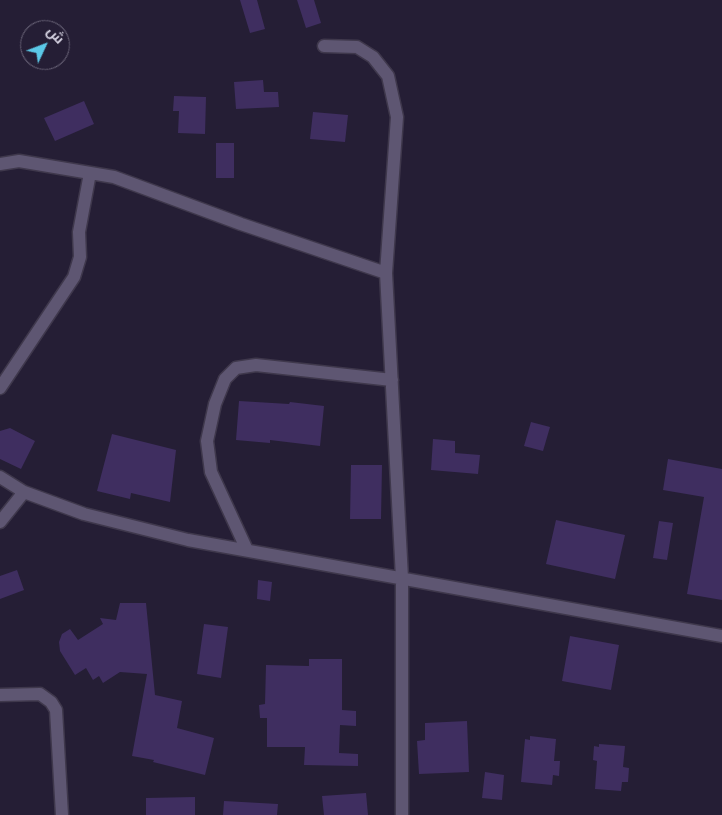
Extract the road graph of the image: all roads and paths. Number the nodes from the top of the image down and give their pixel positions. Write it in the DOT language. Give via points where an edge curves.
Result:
graph roads {
  1 [pos="324,46"];
  2 [pos="0,164"];
  3 [pos="90,173"];
  4 [pos="386,273"];
  5 [pos="392,380"];
  6 [pos="0,388"];
  7 [pos="0,477"];
  8 [pos="24,492"];
  9 [pos="0,522"];
  10 [pos="247,550"];
  11 [pos="402,578"];
  12 [pos="722,636"];
  13 [pos="0,695"];
  14 [pos="62,815"];
  15 [pos="402,815"];
  1 -- 4 [label="street" via="357,47 373,58 388,76 397,117"];
  2 -- 3 [label="street" via="19,161"];
  3 -- 4 [label="street" via="114,177"];
  3 -- 6 [label="street" via="79,232 80,257 74,277"];
  4 -- 5 [label="street"];
  5 -- 10 [label="street" via="256,365 236,368 225,379 206,441 210,472"];
  5 -- 11 [label="street"];
  7 -- 8 [label="street"];
  8 -- 9 [label="street"];
  8 -- 10 [label="street" via="84,514 188,540"];
  10 -- 11 [label="street"];
  11 -- 12 [label="street"];
  11 -- 15 [label="street"];
  13 -- 14 [label="street" via="40,694 56,710"];
}
